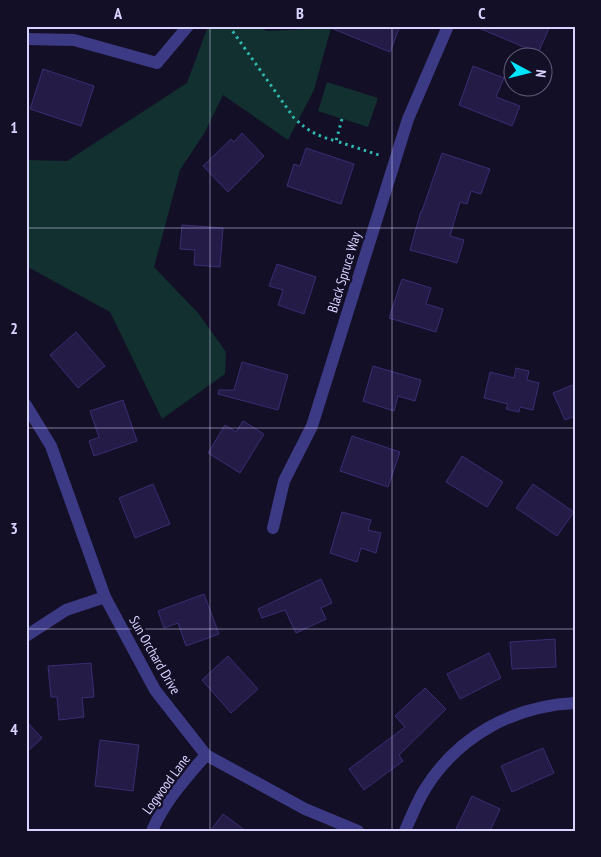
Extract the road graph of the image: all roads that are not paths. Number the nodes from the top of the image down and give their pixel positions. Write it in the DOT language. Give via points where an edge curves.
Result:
graph roads {
  1 [pos="188,26"];
  2 [pos="448,26"];
  3 [pos="26,39"];
  4 [pos="26,405"];
  5 [pos="274,528"];
  6 [pos="105,597"];
  7 [pos="26,636"];
  8 [pos="575,703"];
  9 [pos="206,755"];
  10 [pos="152,831"];
  11 [pos="358,831"];
  12 [pos="405,831"];
  1 -- 3 [label="street" via="157,63 74,40"];
  2 -- 5 [label="street, Black Spruce Way" via="408,119 312,426 284,481"];
  4 -- 6 [label="street, Sun Orchard Drive" via="51,446"];
  6 -- 7 [label="street" via="66,610"];
  6 -- 9 [label="street, Sun Orchard Drive" via="155,690"];
  8 -- 12 [label="street" via="520,712 464,744 425,789"];
  9 -- 10 [label="street, Logwood Lane" via="158,816"];
  9 -- 11 [label="street, Sun Orchard Drive" via="305,809"];
}
